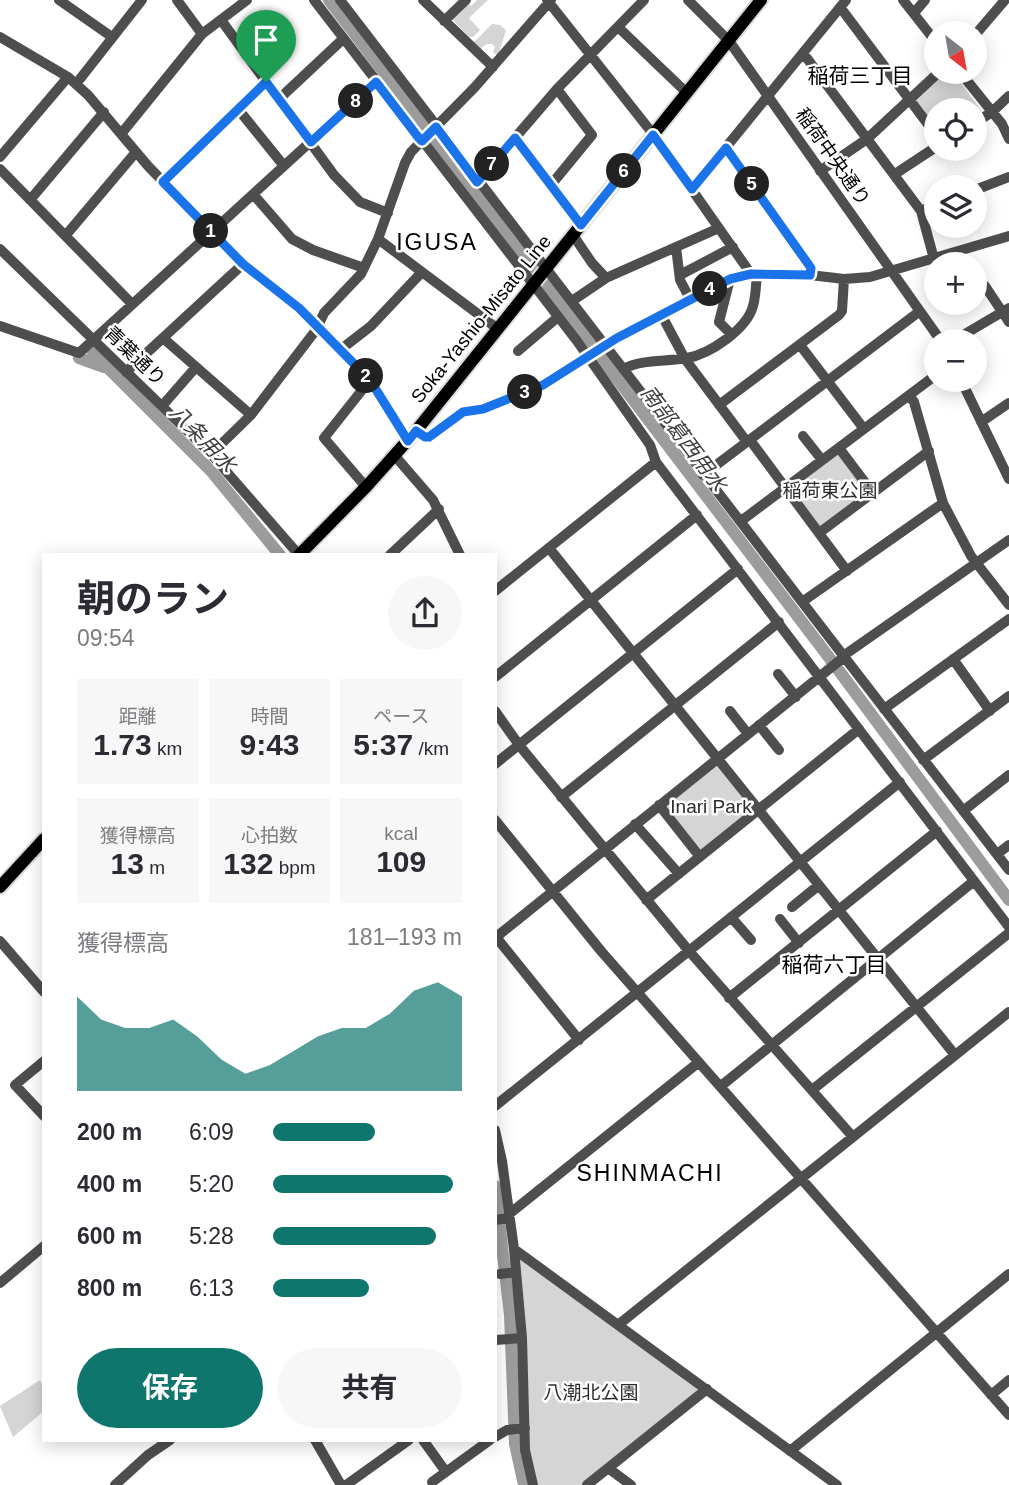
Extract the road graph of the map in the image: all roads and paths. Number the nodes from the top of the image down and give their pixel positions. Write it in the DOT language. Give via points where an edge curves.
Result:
graph roads {
  1 [pos="59,0"];
  2 [pos="142,0"];
  3 [pos="177,0"];
  4 [pos="247,0"];
  5 [pos="314,0"];
  6 [pos="340,0"];
  7 [pos="423,0"];
  8 [pos="466,0"];
  9 [pos="645,0"];
  10 [pos="688,0"];
  11 [pos="761,0"];
  12 [pos="903,0"];
  13 [pos="925,0"];
  14 [pos="1005,0"];
  15 [pos="549,1"];
  16 [pos="844,4"];
  17 [pos="914,13"];
  18 [pos="221,20"];
  19 [pos="444,21"];
  20 [pos="987,21"];
  21 [pos="924,26"];
  22 [pos="618,27"];
  23 [pos="202,34"];
  24 [pos="0,37"];
  25 [pos="112,37"];
  26 [pos="343,38"];
  27 [pos="729,41"];
  28 [pos="803,53"];
  29 [pos="590,55"];
  30 [pos="493,67"];
  31 [pos="72,81"];
  32 [pos="266,82"];
  33 [pos="376,82"];
  34 [pos="926,84"];
  35 [pos="970,84"];
  36 [pos="556,89"];
  37 [pos="687,93"];
  38 [pos="767,96"];
  39 [pos="1009,96"];
  40 [pos="278,99"];
  41 [pos="909,99"];
  42 [pos="239,108"];
  43 [pos="104,112"];
  44 [pos="992,112"];
  45 [pos="987,115"];
  46 [pos="924,119"];
  47 [pos="435,128"];
  48 [pos="121,134"];
  49 [pos="653,135"];
  50 [pos="515,138"];
  51 [pos="867,139"];
  52 [pos="1009,139"];
  53 [pos="422,140"];
  54 [pos="311,142"];
  55 [pos="726,148"];
  56 [pos="136,152"];
  57 [pos="924,155"];
  58 [pos="0,157"];
  59 [pos="284,166"];
  60 [pos="0,169"];
  61 [pos="820,171"];
  62 [pos="895,174"];
  63 [pos="1009,177"];
  64 [pos="163,182"];
  65 [pos="477,182"];
  66 [pos="551,185"];
  67 [pos="987,185"];
  68 [pos="692,189"];
  69 [pos="253,194"];
  70 [pos="30,200"];
  71 [pos="924,210"];
  72 [pos="921,211"];
  73 [pos="388,213"];
  74 [pos="719,228"];
  75 [pos="577,230"];
  76 [pos="211,232"];
  77 [pos="66,236"];
  78 [pos="1009,236"];
  79 [pos="378,239"];
  80 [pos="677,247"];
  81 [pos="733,247"];
  82 [pos="0,248"];
  83 [pos="932,252"];
  84 [pos="957,252"];
  85 [pos="924,262"];
  86 [pos="243,264"];
  87 [pos="363,268"];
  88 [pos="892,271"];
  89 [pos="422,272"];
  90 [pos="754,273"];
  91 [pos="680,275"];
  92 [pos="810,275"];
  93 [pos="540,277"];
  94 [pos="606,278"];
  95 [pos="730,279"];
  96 [pos="844,279"];
  97 [pos="987,288"];
  98 [pos="690,299"];
  99 [pos="572,301"];
  100 [pos="132,304"];
  101 [pos="1005,310"];
  102 [pos="920,312"];
  103 [pos="662,314"];
  104 [pos="558,317"];
  105 [pos="1009,322"];
  106 [pos="0,326"];
  107 [pos="318,326"];
  108 [pos="498,329"];
  109 [pos="932,329"];
  110 [pos="973,329"];
  111 [pos="731,334"];
  112 [pos="163,338"];
  113 [pos="93,340"];
  114 [pos="800,345"];
  115 [pos="603,347"];
  116 [pos="340,350"];
  117 [pos="518,351"];
  118 [pos="589,355"];
  119 [pos="685,359"];
  120 [pos="196,367"];
  121 [pos="623,369"];
  122 [pos="126,372"];
  123 [pos="370,380"];
  124 [pos="828,381"];
  125 [pos="924,383"];
  126 [pos="967,392"];
  127 [pos="909,395"];
  128 [pos="1009,403"];
  129 [pos="719,405"];
  130 [pos="162,406"];
  131 [pos="251,415"];
  132 [pos="981,422"];
  133 [pos="864,429"];
  134 [pos="412,436"];
  135 [pos="803,436"];
  136 [pos="748,441"];
  137 [pos="839,448"];
  138 [pos="929,452"];
  139 [pos="211,454"];
  140 [pos="395,456"];
  141 [pos="1005,459"];
  142 [pos="822,460"];
  143 [pos="656,462"];
  144 [pos="704,475"];
  145 [pos="1009,479"];
  146 [pos="366,487"];
  147 [pos="786,488"];
  148 [pos="873,493"];
  149 [pos="943,503"];
  150 [pos="439,509"];
  151 [pos="697,515"];
  152 [pos="741,522"];
  153 [pos="820,533"];
  154 [pos="1009,540"];
  155 [pos="549,548"];
  156 [pos="297,553"];
  157 [pos="301,553"];
  158 [pos="392,553"];
  159 [pos="459,553"];
  160 [pos="976,563"];
  161 [pos="738,569"];
  162 [pos="847,571"];
  163 [pos="497,589"];
  164 [pos="591,601"];
  165 [pos="802,602"];
  166 [pos="1009,605"];
  167 [pos="1009,619"];
  168 [pos="779,622"];
  169 [pos="632,653"];
  170 [pos="844,656"];
  171 [pos="953,659"];
  172 [pos="778,674"];
  173 [pos="497,675"];
  174 [pos="820,677"];
  175 [pos="796,696"];
  176 [pos="1009,696"];
  177 [pos="675,706"];
  178 [pos="884,709"];
  179 [pos="730,711"];
  180 [pos="990,711"];
  181 [pos="497,714"];
  182 [pos="759,725"];
  183 [pos="859,729"];
  184 [pos="748,734"];
  185 [pos="519,745"];
  186 [pos="779,750"];
  187 [pos="717,758"];
  188 [pos="923,760"];
  189 [pos="497,762"];
  190 [pos="1009,775"];
  191 [pos="900,782"];
  192 [pos="561,797"];
  193 [pos="659,805"];
  194 [pos="759,810"];
  195 [pos="963,811"];
  196 [pos="497,822"];
  197 [pos="635,824"];
  198 [pos="937,831"];
  199 [pos="42,841"];
  200 [pos="1009,845"];
  201 [pos="604,850"];
  202 [pos="997,854"];
  203 [pos="700,857"];
  204 [pos="800,862"];
  205 [pos="1009,870"];
  206 [pos="679,874"];
  207 [pos="974,881"];
  208 [pos="819,885"];
  209 [pos="0,887"];
  210 [pos="553,891"];
  211 [pos="646,900"];
  212 [pos="792,907"];
  213 [pos="839,910"];
  214 [pos="731,917"];
  215 [pos="780,919"];
  216 [pos="1009,927"];
  217 [pos="1009,933"];
  218 [pos="497,936"];
  219 [pos="497,938"];
  220 [pos="751,940"];
  221 [pos="0,941"];
  222 [pos="799,943"];
  223 [pos="689,951"];
  224 [pos="877,958"];
  225 [pos="42,990"];
  226 [pos="638,992"];
  227 [pos="729,998"];
  228 [pos="916,1007"];
  229 [pos="1009,1012"];
  230 [pos="579,1040"];
  231 [pos="771,1044"];
  232 [pos="955,1055"];
  233 [pos="699,1062"];
  234 [pos="42,1063"];
  235 [pos="720,1087"];
  236 [pos="812,1090"];
  237 [pos="497,1104"];
  238 [pos="42,1114"];
  239 [pos="853,1137"];
  240 [pos="497,1148"];
  241 [pos="801,1178"];
  242 [pos="505,1218"];
  243 [pos="42,1247"];
  244 [pos="514,1249"];
  245 [pos="1009,1274"];
  246 [pos="0,1283"];
  247 [pos="618,1325"];
  248 [pos="936,1333"];
  249 [pos="519,1338"];
  250 [pos="498,1340"];
  251 [pos="1009,1380"];
  252 [pos="706,1390"];
  253 [pos="991,1395"];
  254 [pos="1009,1415"];
  255 [pos="524,1428"];
  256 [pos="497,1436"];
  257 [pos="167,1442"];
  258 [pos="319,1442"];
  259 [pos="406,1442"];
  260 [pos="424,1442"];
  261 [pos="488,1442"];
  262 [pos="790,1451"];
  263 [pos="608,1468"];
  264 [pos="446,1472"];
  265 [pos="432,1482"];
  266 [pos="115,1485"];
  267 [pos="343,1485"];
  268 [pos="533,1485"];
  269 [pos="587,1485"];
  270 [pos="631,1485"];
  271 [pos="837,1485"];
  1 -- 25 [label="street"];
  2 -- 25 [label="street"];
  3 -- 23 [label="street"];
  4 -- 18 [label="street"];
  5 -- 26 [label="street"];
  6 -- 47 [label="street"];
  7 -- 19 [label="street"];
  8 -- 19 [label="street"];
  9 -- 22 [label="street"];
  10 -- 27 [label="street, 稲荷中央通り"];
  11 -- 27 [label="main road, Soka-Yashio-Misato Line"];
  12 -- 17 [label="street"];
  13 -- 17 [label="street"];
  14 -- 20 [label="street"];
  15 -- 29 [label="street"];
  15 -- 30 [label="street"];
  16 -- 28 [label="street"];
  16 -- 41 [label="street"];
  17 -- 21 [label="street"];
  18 -- 23 [label="street"];
  18 -- 32 [label="street"];
  19 -- 30 [label="street"];
  22 -- 29 [label="street"];
  22 -- 37 [label="street"];
  23 -- 48 [label="street"];
  24 -- 31 [label="street"];
  25 -- 31 [label="street"];
  26 -- 33 [label="street"];
  26 -- 40 [label="street"];
  27 -- 37 [label="main road, Soka-Yashio-Misato Line"];
  27 -- 38 [label="street, 稲荷中央通り"];
  28 -- 38 [label="street"];
  28 -- 51 [label="street"];
  29 -- 36 [label="street"];
  29 -- 49 [label="street"];
  30 -- 47 [label="street"];
  31 -- 43 [label="street"];
  31 -- 58 [label="street"];
  32 -- 40 [label="street"];
  32 -- 42 [label="street"];
  33 -- 53 [label="street"];
  33 -- 54 [label="street"];
  34 -- 41 [label="street"];
  35 -- 44 [label="street"];
  36 -- 50 [label="street"];
  36 -- 66 [label="street" via="592,135"];
  37 -- 49 [label="main road, Soka-Yashio-Misato Line"];
  38 -- 55 [label="street"];
  38 -- 61 [label="street, 稲荷中央通り"];
  39 -- 44 [label="street"];
  40 -- 54 [label="street"];
  41 -- 46 [label="street"];
  41 -- 51 [label="street"];
  42 -- 59 [label="street"];
  42 -- 64 [label="street"];
  43 -- 48 [label="street"];
  43 -- 70 [label="street"];
  44 -- 45 [label="street"];
  44 -- 52 [label="street"];
  47 -- 53 [label="street"];
  47 -- 65 [label="street"];
  48 -- 56 [label="street"];
  49 -- 68 [label="street"];
  49 -- 75 [label="main road, Soka-Yashio-Misato Line"];
  50 -- 65 [label="street"];
  50 -- 66 [label="street"];
  51 -- 61 [label="street"];
  51 -- 62 [label="street"];
  53 -- 73 [label="street" via="405,163"];
  53 -- 93 [label="street"];
  54 -- 59 [label="street"];
  54 -- 73 [label="street" via="360,202"];
  55 -- 68 [label="street"];
  55 -- 92 [label="street" via="811,268"];
  56 -- 64 [label="street"];
  56 -- 77 [label="street"];
  57 -- 62 [label="street"];
  59 -- 69 [label="street"];
  60 -- 70 [label="street"];
  61 -- 88 [label="street, 稲荷中央通り"];
  62 -- 72 [label="street"];
  63 -- 67 [label="street"];
  64 -- 76 [label="street"];
  65 -- 93 [label="street"];
  66 -- 75 [label="street"];
  68 -- 74 [label="street"];
  69 -- 76 [label="street"];
  69 -- 87 [label="street" via="292,239"];
  70 -- 77 [label="street"];
  71 -- 72 [label="street"];
  72 -- 83 [label="street"];
  73 -- 79 [label="street"];
  74 -- 80 [label="street"];
  74 -- 81 [label="street"];
  75 -- 93 [label="main road, Soka-Yashio-Misato Line"];
  75 -- 94 [label="street" via="592,263"];
  76 -- 86 [label="street"];
  76 -- 100 [label="street"];
  77 -- 100 [label="street"];
  78 -- 84 [label="street"];
  79 -- 87 [label="street"];
  79 -- 89 [label="street"];
  80 -- 91 [label="street"];
  80 -- 94 [label="street"];
  81 -- 90 [label="street"];
  81 -- 91 [label="street"];
  82 -- 113 [label="street, 青葉通り"];
  85 -- 88 [label="street"];
  86 -- 107 [label="street"];
  86 -- 112 [label="street"];
  87 -- 107 [label="street"];
  88 -- 96 [label="street"];
  88 -- 102 [label="street, 稲荷中央通り"];
  89 -- 108 [label="street"];
  89 -- 116 [label="street" via="371,327"];
  90 -- 92 [label="street"];
  90 -- 95 [label="street"];
  90 -- 111 [label="street" via="753,307 745,324"];
  91 -- 98 [label="street"];
  92 -- 96 [label="street"];
  93 -- 99 [label="street"];
  93 -- 104 [label="street"];
  93 -- 108 [label="main road, Soka-Yashio-Misato Line"];
  94 -- 99 [label="street"];
  95 -- 98 [label="street"];
  95 -- 111 [label="street" via="719,322"];
  96 -- 114 [label="street" via="839,315"];
  97 -- 101 [label="street"];
  98 -- 103 [label="street"];
  99 -- 115 [label="street"];
  100 -- 113 [label="street"];
  101 -- 105 [label="street"];
  101 -- 110 [label="street"];
  102 -- 109 [label="street, 稲荷中央通り"];
  102 -- 124 [label="street"];
  103 -- 115 [label="street"];
  103 -- 119 [label="street"];
  104 -- 117 [label="street"];
  104 -- 118 [label="street"];
  106 -- 113 [label="street" via="79,353"];
  107 -- 116 [label="street"];
  107 -- 131 [label="street"];
  108 -- 134 [label="main road, Soka-Yashio-Misato Line"];
  111 -- 119 [label="street" via="706,354"];
  112 -- 120 [label="street"];
  112 -- 122 [label="street"];
  113 -- 122 [label="street, 青葉通り"];
  114 -- 124 [label="street"];
  114 -- 129 [label="street"];
  115 -- 118 [label="street"];
  115 -- 121 [label="street"];
  116 -- 123 [label="street"];
  118 -- 134 [label="street" via="543,385 483,409 463,412 429,437"];
  118 -- 143 [label="street"];
  119 -- 121 [label="street"];
  119 -- 129 [label="street"];
  120 -- 130 [label="street"];
  120 -- 131 [label="street"];
  121 -- 144 [label="street"];
  122 -- 130 [label="street, 青葉通り"];
  123 -- 134 [label="street"];
  123 -- 146 [label="street" via="324,439"];
  124 -- 133 [label="street"];
  124 -- 136 [label="street"];
  125 -- 127 [label="street"];
  126 -- 132 [label="street"];
  127 -- 133 [label="street"];
  127 -- 138 [label="street"];
  128 -- 132 [label="street"];
  129 -- 136 [label="street"];
  130 -- 139 [label="street, 青葉通り"];
  131 -- 139 [label="street"];
  132 -- 141 [label="street"];
  133 -- 137 [label="street"];
  134 -- 140 [label="main road, Soka-Yashio-Misato Line"];
  135 -- 142 [label="street"];
  136 -- 144 [label="street"];
  136 -- 147 [label="street"];
  137 -- 142 [label="street"];
  137 -- 148 [label="street"];
  138 -- 148 [label="street"];
  138 -- 149 [label="street"];
  139 -- 156 [label="street, 青葉通り"];
  140 -- 146 [label="main road, Soka-Yashio-Misato Line"];
  140 -- 150 [label="street"];
  141 -- 145 [label="street"];
  142 -- 147 [label="street"];
  143 -- 151 [label="street"];
  143 -- 155 [label="street"];
  144 -- 152 [label="street"];
  146 -- 157 [label="main road, Soka-Yashio-Misato Line"];
  147 -- 152 [label="street"];
  147 -- 153 [label="street"];
  148 -- 153 [label="street"];
  149 -- 160 [label="street"];
  149 -- 162 [label="street"];
  150 -- 158 [label="street"];
  150 -- 159 [label="street"];
  151 -- 161 [label="street"];
  151 -- 164 [label="street"];
  152 -- 165 [label="street"];
  153 -- 162 [label="street"];
  154 -- 160 [label="street"];
  155 -- 163 [label="street"];
  155 -- 164 [label="street"];
  160 -- 166 [label="street"];
  160 -- 170 [label="street"];
  161 -- 168 [label="street"];
  161 -- 169 [label="street"];
  162 -- 165 [label="street"];
  164 -- 169 [label="street"];
  164 -- 173 [label="street"];
  165 -- 170 [label="street"];
  167 -- 171 [label="street"];
  168 -- 174 [label="street"];
  168 -- 177 [label="street"];
  169 -- 177 [label="street"];
  169 -- 185 [label="street"];
  170 -- 174 [label="street"];
  170 -- 178 [label="street"];
  171 -- 178 [label="street"];
  171 -- 180 [label="street"];
  172 -- 175 [label="street"];
  174 -- 175 [label="street"];
  174 -- 183 [label="street"];
  175 -- 182 [label="street"];
  176 -- 180 [label="street"];
  177 -- 187 [label="street"];
  177 -- 192 [label="street"];
  178 -- 188 [label="street"];
  179 -- 184 [label="street"];
  180 -- 188 [label="street"];
  181 -- 185 [label="street"];
  182 -- 184 [label="street"];
  182 -- 186 [label="street"];
  183 -- 191 [label="street"];
  183 -- 194 [label="street"];
  184 -- 187 [label="street"];
  185 -- 189 [label="street"];
  185 -- 192 [label="street"];
  187 -- 193 [label="street"];
  187 -- 194 [label="street"];
  188 -- 195 [label="street"];
  190 -- 195 [label="street"];
  191 -- 198 [label="street"];
  191 -- 204 [label="street"];
  192 -- 201 [label="street"];
  193 -- 197 [label="street"];
  193 -- 203 [label="street"];
  194 -- 203 [label="street"];
  194 -- 204 [label="street"];
  195 -- 202 [label="street"];
  196 -- 210 [label="street"];
  197 -- 201 [label="street"];
  197 -- 206 [label="street"];
  198 -- 207 [label="street"];
  198 -- 213 [label="street"];
  199 -- 209 [label="main road"];
  200 -- 202 [label="street"];
  201 -- 210 [label="street"];
  201 -- 211 [label="street"];
  202 -- 205 [label="street"];
  203 -- 206 [label="street"];
  204 -- 208 [label="street"];
  204 -- 214 [label="street"];
  206 -- 211 [label="street"];
  207 -- 216 [label="street"];
  207 -- 224 [label="street"];
  208 -- 212 [label="street"];
  208 -- 213 [label="street"];
  210 -- 218 [label="street"];
  210 -- 226 [label="street"];
  211 -- 223 [label="street"];
  213 -- 222 [label="street"];
  213 -- 224 [label="street"];
  214 -- 220 [label="street"];
  214 -- 223 [label="street"];
  215 -- 222 [label="street"];
  217 -- 228 [label="street"];
  219 -- 230 [label="street"];
  221 -- 225 [label="street"];
  222 -- 227 [label="street"];
  223 -- 226 [label="street"];
  223 -- 227 [label="street"];
  224 -- 228 [label="street"];
  224 -- 231 [label="street"];
  226 -- 230 [label="street"];
  226 -- 233 [label="street"];
  227 -- 231 [label="street"];
  228 -- 232 [label="street"];
  228 -- 236 [label="street"];
  229 -- 232 [label="street"];
  230 -- 237 [label="street"];
  231 -- 235 [label="street"];
  231 -- 236 [label="street"];
  232 -- 239 [label="street"];
  233 -- 235 [label="street"];
  233 -- 242 [label="street"];
  234 -- 238 [label="street" via="15,1085"];
  235 -- 241 [label="street"];
  236 -- 239 [label="street"];
  239 -- 241 [label="street"];
  240 -- 242 [label="street"];
  241 -- 247 [label="street"];
  241 -- 248 [label="street"];
  242 -- 244 [label="street"];
  243 -- 246 [label="street"];
  244 -- 247 [label="street"];
  244 -- 249 [label="street" via="509,1273"];
  245 -- 248 [label="street"];
  247 -- 252 [label="street"];
  248 -- 253 [label="street"];
  248 -- 262 [label="street"];
  249 -- 250 [label="street"];
  249 -- 255 [label="street"];
  251 -- 253 [label="street"];
  252 -- 262 [label="street"];
  252 -- 263 [label="street"];
  253 -- 254 [label="street"];
  255 -- 256 [label="street"];
  255 -- 268 [label="street"];
  257 -- 266 [label="street"];
  258 -- 267 [label="street"];
  259 -- 267 [label="street"];
  260 -- 264 [label="street"];
  261 -- 264 [label="street"];
  262 -- 271 [label="street"];
  263 -- 269 [label="street"];
  263 -- 270 [label="street"];
  264 -- 265 [label="street"];
}
